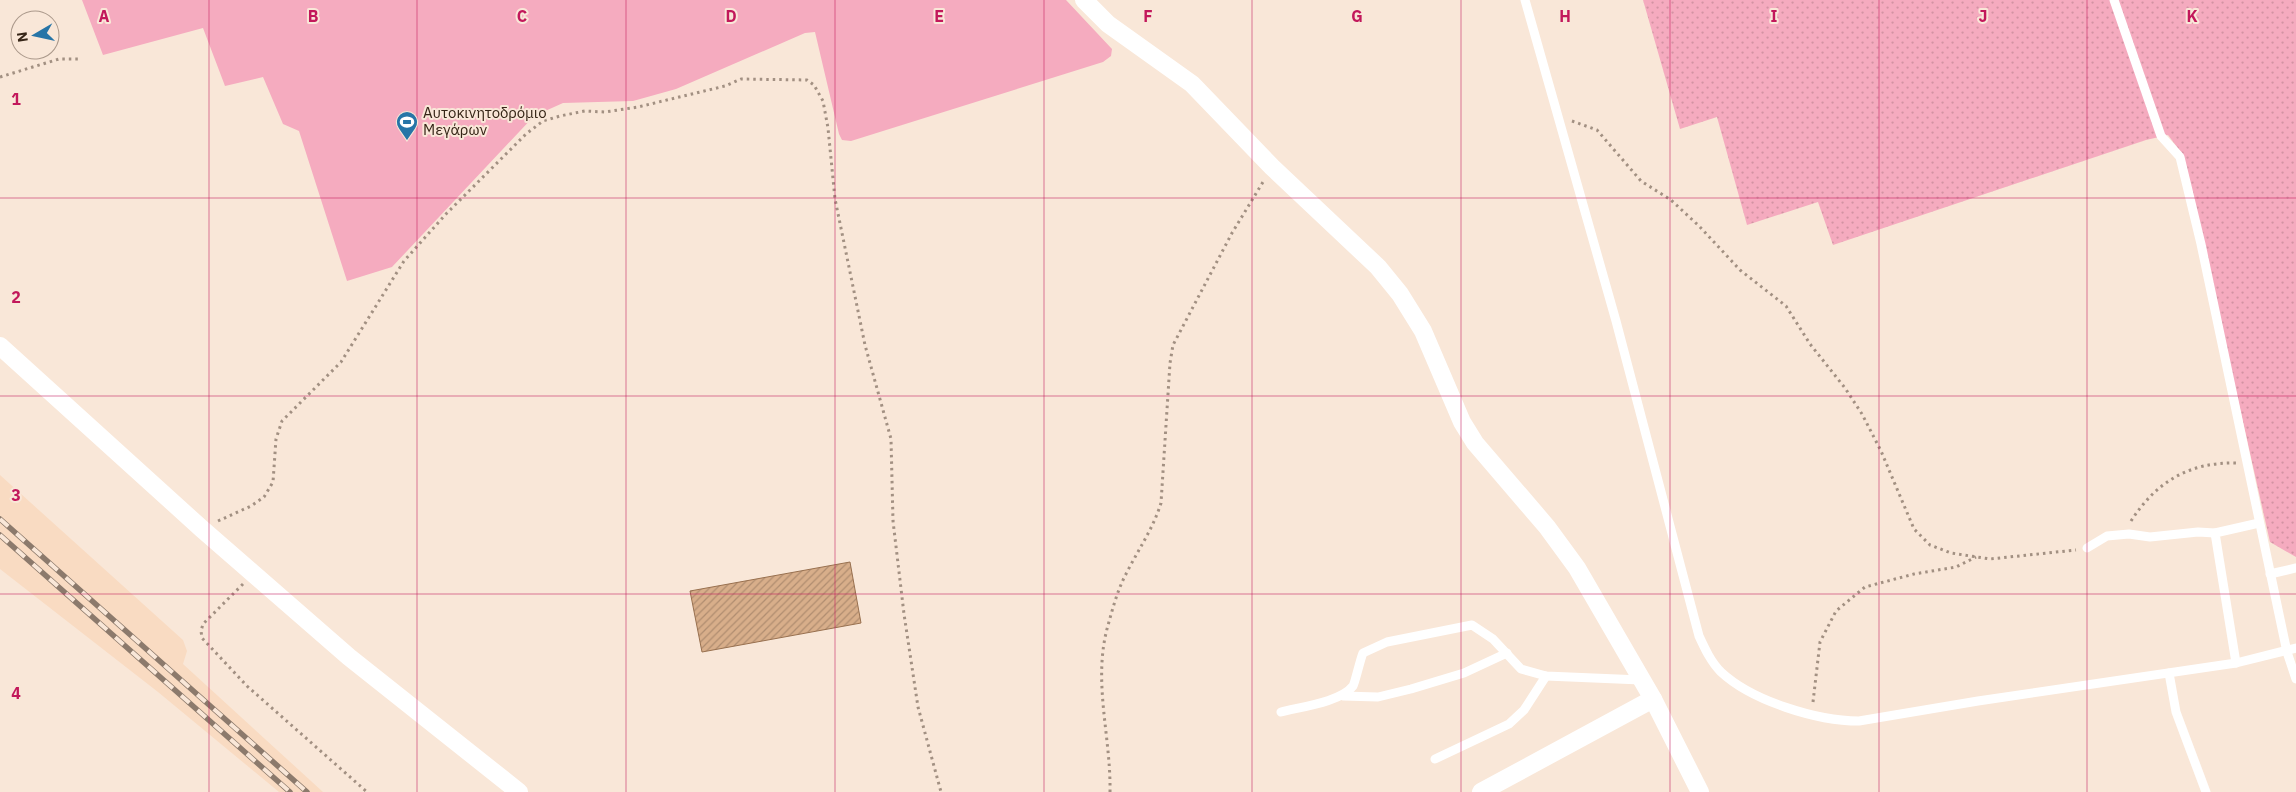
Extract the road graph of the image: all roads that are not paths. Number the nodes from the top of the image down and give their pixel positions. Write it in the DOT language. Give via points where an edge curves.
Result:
graph roads {
  1 [pos="1084,0"];
  2 [pos="1525,0"];
  3 [pos="2114,0"];
  4 [pos="0,346"];
  5 [pos="2259,523"];
  6 [pos="2215,533"];
  7 [pos="2087,548"];
  8 [pos="2296,568"];
  9 [pos="2270,574"];
  10 [pos="2291,650"];
  11 [pos="1508,653"];
  12 [pos="2236,662"];
  13 [pos="2169,673"];
  14 [pos="1546,676"];
  15 [pos="2296,679"];
  16 [pos="1641,680"];
  17 [pos="1343,696"];
  18 [pos="1653,700"];
  19 [pos="1281,712"];
  20 [pos="1435,759"];
  21 [pos="519,792"];
  22 [pos="1482,792"];
  23 [pos="1700,792"];
  24 [pos="2206,792"];
  1 -- 16 [label="street" via="1108,24 1192,84 1272,166 1378,266 1423,331 1462,422 1475,443 1547,527 1577,568"];
  2 -- 13 [label="lane" via="1616,321 1699,636 1720,670 1736,685 1756,695 1811,715 1844,721"];
  3 -- 5 [label="lane" via="2161,136 2180,157"];
  4 -- 21 [label="street" via="202,529 350,657"];
  5 -- 6 [label="lane"];
  5 -- 9 [label="lane"];
  6 -- 7 [label="lane" via="2150,537 2123,534 2107,536"];
  6 -- 12 [label="lane"];
  8 -- 9 [label="lane"];
  9 -- 10 [label="lane"];
  10 -- 12 [label="lane"];
  10 -- 15 [label="lane"];
  11 -- 14 [label="lane" via="1520,669"];
  11 -- 17 [label="lane" via="1464,673 1411,689 1378,697"];
  11 -- 17 [label="lane" via="1472,625 1387,642 1363,653 1354,685"];
  12 -- 13 [label="lane"];
  13 -- 24 [label="lane" via="2176,712"];
  14 -- 16 [label="lane"];
  14 -- 20 [label="lane" via="1524,710 1509,724"];
  16 -- 18 [label="street"];
  17 -- 19 [label="lane"];
  18 -- 22 [label="street"];
  18 -- 23 [label="street"];
}
